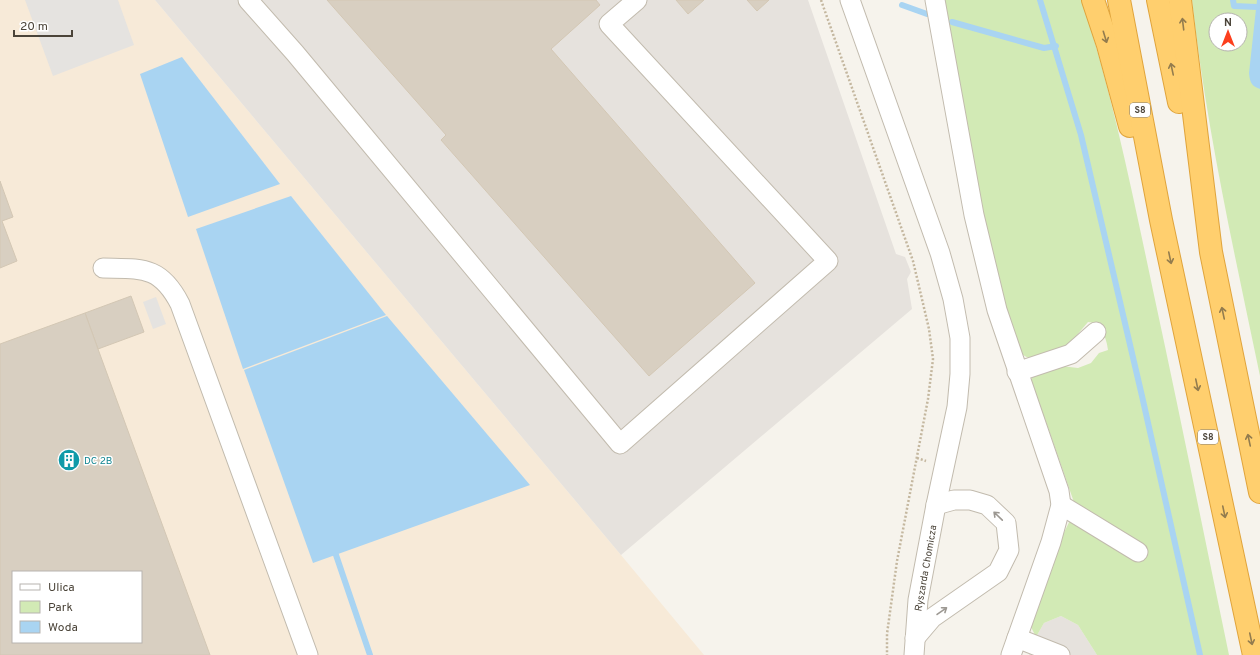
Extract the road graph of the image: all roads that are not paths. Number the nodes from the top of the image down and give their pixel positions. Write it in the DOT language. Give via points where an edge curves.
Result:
graph roads {
  1 [pos="248,0"];
  2 [pos="637,0"];
  3 [pos="850,0"];
  4 [pos="935,0"];
  5 [pos="1093,0"];
  6 [pos="1118,0"];
  7 [pos="1158,0"];
  8 [pos="1180,0"];
  9 [pos="1161,220"];
  10 [pos="1209,244"];
  11 [pos="103,268"];
  12 [pos="1096,332"];
  13 [pos="1017,372"];
  14 [pos="1260,492"];
  15 [pos="936,505"];
  16 [pos="1061,505"];
  17 [pos="1138,552"];
  18 [pos="914,646"];
  19 [pos="1014,647"];
  20 [pos="308,655"];
  21 [pos="1060,655"];
  22 [pos="1254,655"];
  1 -- 2 [label="street" via="295,52 620,444 828,261 609,24"];
  3 -- 15 [label="street, Ryszarda Chomicza" via="954,299 960,338 960,374 957,407"];
  4 -- 13 [label="street" via="974,215 996,310"];
  5 -- 9 [label="highway, one-way"];
  6 -- 9 [label="highway, S8"];
  10 -- 7 [label="highway, one-way"];
  10 -- 8 [label="highway, one-way"];
  9 -- 22 [label="highway, S8, one-way"];
  14 -- 10 [label="highway, one-way"];
  11 -- 20 [label="street" via="146,271 159,276 174,292"];
  12 -- 13 [label="street" via="1071,354"];
  13 -- 16 [label="street" via="1059,491"];
  15 -- 18 [label="street, Ryszarda Chomicza" via="918,600"];
  18 -- 15 [label="street, one-way" via="932,618 998,572 1009,550 1006,523 987,505 970,500 954,500"];
  16 -- 17 [label="street"];
  16 -- 19 [label="street" via="1051,542"];
  19 -- 21 [label="street"];
}
